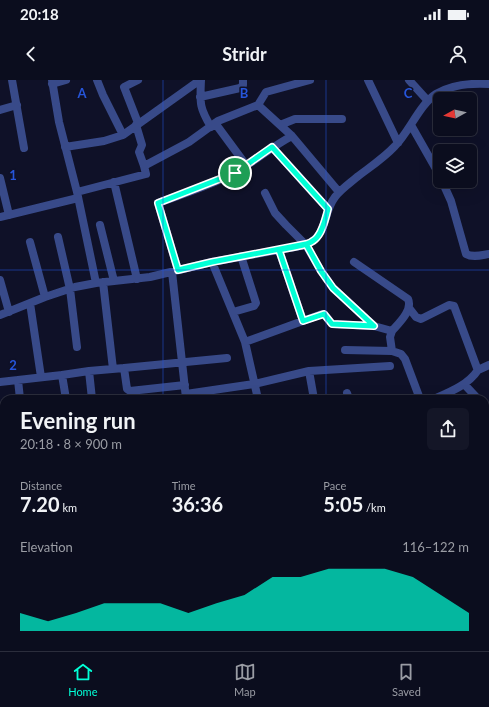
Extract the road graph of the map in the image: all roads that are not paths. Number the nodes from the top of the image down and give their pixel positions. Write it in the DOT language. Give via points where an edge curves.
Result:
graph roads {
  1 [pos="12,80"];
  2 [pos="66,80"];
  3 [pos="97,80"];
  4 [pos="138,80"];
  5 [pos="243,80"];
  6 [pos="310,80"];
  7 [pos="368,80"];
  8 [pos="409,80"];
  9 [pos="203,81"];
  10 [pos="52,82"];
  11 [pos="459,82"];
  12 [pos="489,84"];
  13 [pos="200,97"];
  14 [pos="428,101"];
  15 [pos="17,105"];
  16 [pos="258,105"];
  17 [pos="0,110"];
  18 [pos="342,119"];
  19 [pos="137,124"];
  20 [pos="213,125"];
  21 [pos="280,125"];
  22 [pos="411,125"];
  23 [pos="123,135"];
  24 [pos="292,136"];
  25 [pos="398,142"];
  26 [pos="65,147"];
  27 [pos="272,147"];
  28 [pos="24,148"];
  29 [pos="433,164"];
  30 [pos="246,165"];
  31 [pos="144,166"];
  32 [pos="0,178"];
  33 [pos="114,182"];
  34 [pos="445,188"];
  35 [pos="339,192"];
  36 [pos="265,193"];
  37 [pos="78,195"];
  38 [pos="328,209"];
  39 [pos="9,215"];
  40 [pos="0,217"];
  41 [pos="100,225"];
  42 [pos="58,237"];
  43 [pos="30,242"];
  44 [pos="306,244"];
  45 [pos="279,250"];
  46 [pos="489,254"];
  47 [pos="241,256"];
  48 [pos="212,262"];
  49 [pos="354,262"];
  50 [pos="175,271"];
  51 [pos="137,279"];
  52 [pos="0,280"];
  53 [pos="114,281"];
  54 [pos="100,283"];
  55 [pos="70,289"];
  56 [pos="45,297"];
  57 [pos="30,303"];
  58 [pos="409,308"];
  59 [pos="10,312"];
  60 [pos="233,312"];
  61 [pos="0,315"];
  62 [pos="303,321"];
  63 [pos="374,326"];
  64 [pos="392,331"];
  65 [pos="245,342"];
  66 [pos="77,348"];
  67 [pos="345,350"];
  68 [pos="392,351"];
  69 [pos="227,358"];
  70 [pos="181,362"];
  71 [pos="489,365"];
  72 [pos="390,366"];
  73 [pos="124,368"];
  74 [pos="113,369"];
  75 [pos="89,371"];
  76 [pos="310,371"];
  77 [pos="477,371"];
  78 [pos="62,375"];
  79 [pos="41,378"];
  80 [pos="18,380"];
  81 [pos="0,382"];
  82 [pos="254,384"];
  83 [pos="464,384"];
  84 [pos="185,385"];
  85 [pos="140,390"];
  86 [pos="20,395"];
  87 [pos="65,395"];
  88 [pos="92,395"];
  89 [pos="141,395"];
  90 [pos="186,395"];
  91 [pos="192,395"];
  92 [pos="257,395"];
  93 [pos="313,395"];
  94 [pos="418,395"];
  95 [pos="442,395"];
  96 [pos="474,395"];
  1 -- 15 [label="street"];
  2 -- 10 [label="street"];
  3 -- 23 [label="street"];
  4 -- 19 [label="street" via="124,87"];
  5 -- 13 [label="street" via="240,88"];
  6 -- 16 [label="street" via="266,92"];
  7 -- 25 [label="street"];
  8 -- 14 [label="street"];
  9 -- 13 [label="street"];
  9 -- 19 [label="street"];
  10 -- 26 [label="street"];
  11 -- 12 [label="street"];
  11 -- 14 [label="street"];
  13 -- 20 [label="street" via="203,112"];
  14 -- 22 [label="street"];
  15 -- 17 [label="street"];
  15 -- 28 [label="street"];
  16 -- 20 [label="street"];
  16 -- 21 [label="street"];
  18 -- 21 [label="street" via="295,119"];
  19 -- 23 [label="street"];
  19 -- 31 [label="street" via="142,145 139,152"];
  20 -- 30 [label="street"];
  20 -- 31 [label="street" via="189,142"];
  21 -- 24 [label="street"];
  22 -- 25 [label="street"];
  22 -- 29 [label="street"];
  23 -- 26 [label="street" via="104,142"];
  24 -- 27 [label="street"];
  24 -- 35 [label="street"];
  25 -- 35 [label="street"];
  26 -- 37 [label="street"];
  27 -- 30 [label="street"];
  27 -- 38 [label="street"];
  30 -- 50 [label="street" via="227,177 158,203"];
  31 -- 33 [label="street" via="146,174"];
  32 -- 39 [label="street"];
  33 -- 37 [label="street"];
  33 -- 51 [label="street"];
  34 -- 46 [label="street" via="466,254"];
  35 -- 38 [label="street"];
  36 -- 44 [label="street" via="280,219"];
  37 -- 39 [label="street"];
  37 -- 54 [label="street"];
  38 -- 44 [label="street" via="321,233"];
  39 -- 40 [label="street"];
  41 -- 53 [label="street"];
  42 -- 55 [label="street"];
  43 -- 56 [label="street"];
  44 -- 45 [label="street"];
  44 -- 63 [label="street" via="333,288"];
  45 -- 47 [label="street"];
  45 -- 62 [label="street"];
  47 -- 48 [label="street"];
  47 -- 60 [label="street" via="256,303 254,306"];
  48 -- 50 [label="street"];
  48 -- 60 [label="street"];
  49 -- 58 [label="street" via="408,299"];
  50 -- 51 [label="street"];
  50 -- 70 [label="street"];
  51 -- 53 [label="street"];
  52 -- 59 [label="street"];
  53 -- 54 [label="street"];
  54 -- 55 [label="street"];
  54 -- 74 [label="street"];
  55 -- 56 [label="street"];
  55 -- 66 [label="street"];
  56 -- 57 [label="street"];
  57 -- 59 [label="street"];
  57 -- 79 [label="street"];
  58 -- 64 [label="street"];
  58 -- 77 [label="street" via="421,319 449,305 454,306"];
  59 -- 61 [label="street"];
  60 -- 65 [label="street"];
  62 -- 63 [label="street" via="324,314 332,324"];
  62 -- 65 [label="street"];
  63 -- 64 [label="street"];
  64 -- 68 [label="street"];
  65 -- 82 [label="street"];
  67 -- 68 [label="street"];
  68 -- 94 [label="street" via="401,354 405,359"];
  69 -- 70 [label="street"];
  70 -- 73 [label="street"];
  70 -- 84 [label="street"];
  71 -- 77 [label="street"];
  72 -- 76 [label="street"];
  73 -- 74 [label="street"];
  73 -- 85 [label="street" via="127,389"];
  74 -- 75 [label="street"];
  75 -- 78 [label="street"];
  75 -- 88 [label="street"];
  76 -- 82 [label="street"];
  76 -- 93 [label="street"];
  77 -- 83 [label="street"];
  78 -- 79 [label="street"];
  78 -- 87 [label="street"];
  79 -- 80 [label="street"];
  80 -- 81 [label="street"];
  80 -- 86 [label="street"];
  82 -- 91 [label="street"];
  82 -- 92 [label="street"];
  83 -- 95 [label="street"];
  83 -- 96 [label="street"];
  84 -- 85 [label="street"];
  84 -- 90 [label="street"];
  85 -- 89 [label="street"];
}
